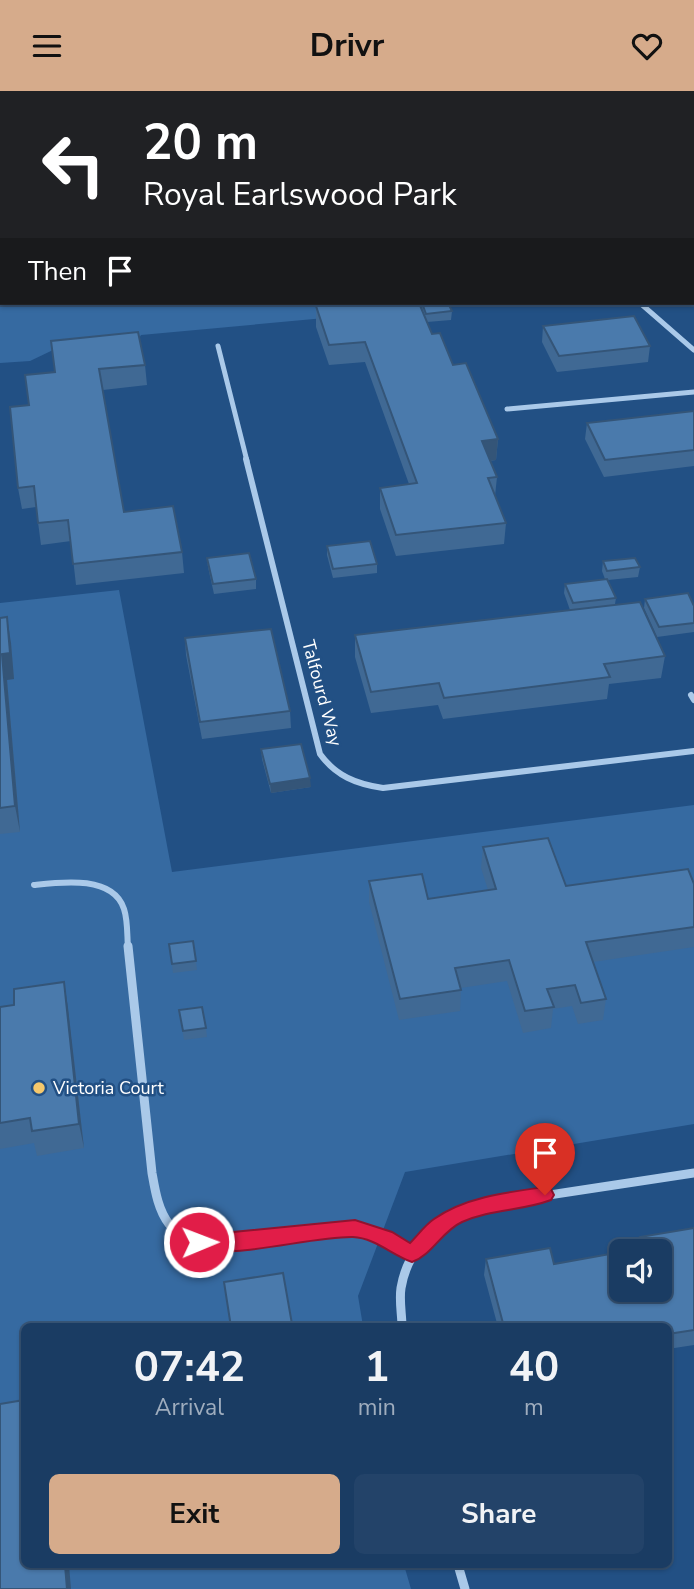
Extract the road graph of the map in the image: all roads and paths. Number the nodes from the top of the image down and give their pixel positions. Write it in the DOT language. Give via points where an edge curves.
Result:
graph roads {
  1 [pos="642,305"];
  2 [pos="218,346"];
  3 [pos="694,350"];
  4 [pos="694,392"];
  5 [pos="507,409"];
  6 [pos="694,751"];
  7 [pos="34,885"];
  8 [pos="694,1174"];
  9 [pos="412,1254"];
  10 [pos="401,1323"];
  11 [pos="459,1568"];
  12 [pos="465,1589"];
  1 -- 3 [label="street"];
  2 -- 6 [label="street, Talfourd Way" via="320,754 338,774 352,783 383,788"];
  4 -- 5 [label="street"];
  7 -- 9 [label="street" via="87,882 112,894 124,908 152,1173 158,1205 172,1227 194,1241 215,1242 355,1229 386,1238"];
  8 -- 9 [label="street" via="472,1209 438,1226"];
  9 -- 10 [label="street" via="400,1281"];
  11 -- 12 [label="street"];
}
